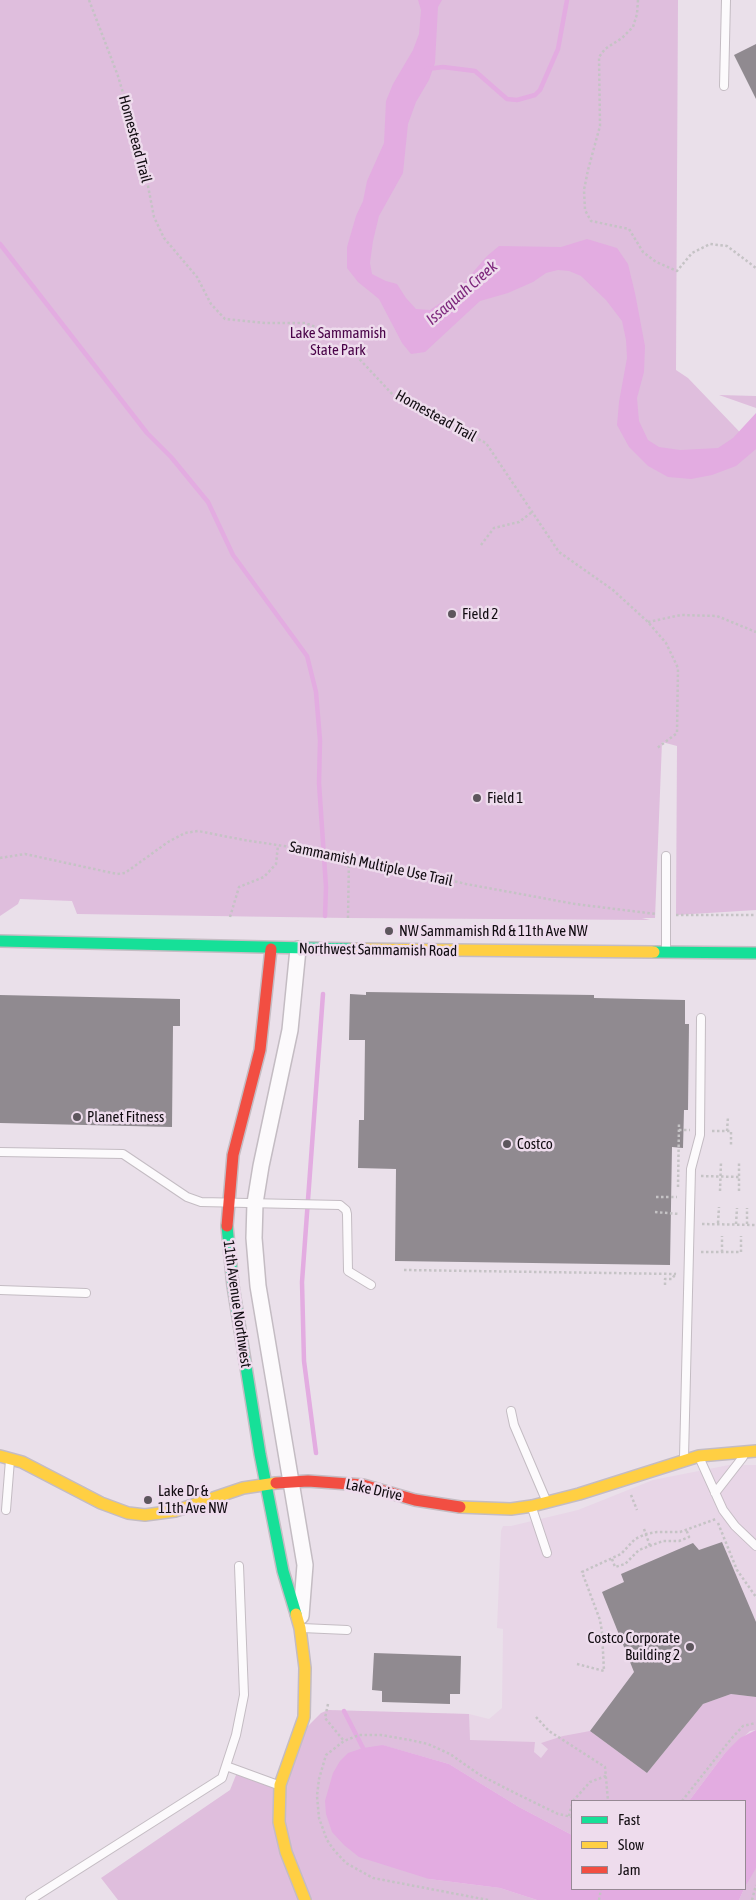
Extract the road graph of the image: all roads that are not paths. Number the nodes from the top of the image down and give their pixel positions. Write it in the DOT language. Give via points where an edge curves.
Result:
graph roads {
  1 [pos="726,0"];
  2 [pos="724,86"];
  3 [pos="666,856"];
  4 [pos="0,941"];
  5 [pos="271,949"];
  6 [pos="298,949"];
  7 [pos="666,952"];
  8 [pos="756,953"];
  9 [pos="701,1018"];
  10 [pos="0,1152"];
  11 [pos="228,1203"];
  12 [pos="255,1203"];
  13 [pos="371,1285"];
  14 [pos="0,1290"];
  15 [pos="86,1293"];
  16 [pos="511,1411"];
  17 [pos="752,1451"];
  18 [pos="698,1456"];
  19 [pos="5,1457"];
  20 [pos="684,1459"];
  21 [pos="291,1482"];
  22 [pos="266,1484"];
  23 [pos="715,1493"];
  24 [pos="547,1502"];
  25 [pos="532,1506"];
  26 [pos="6,1510"];
  27 [pos="756,1546"];
  28 [pos="547,1554"];
  29 [pos="239,1566"];
  30 [pos="300,1628"];
  31 [pos="347,1630"];
  32 [pos="226,1766"];
  33 [pos="280,1785"];
  34 [pos="30,1900"];
  35 [pos="305,1900"];
  1 -- 2 [label="lane"];
  3 -- 7 [label="lane"];
  4 -- 5 [label="street, Northwest Sammamish Road"];
  5 -- 6 [label="street, Northwest Sammamish Road"];
  5 -- 11 [label="street, 11th Avenue Northwest" via="260,1050 233,1155"];
  6 -- 7 [label="street, Northwest Sammamish Road"];
  6 -- 12 [label="street, 11th Avenue Northwest" via="290,1030"];
  7 -- 8 [label="street, Northwest Sammamish Road"];
  9 -- 20 [label="lane" via="700,1135 691,1169"];
  10 -- 11 [label="lane" via="123,1154 194,1200"];
  11 -- 12 [label="lane"];
  11 -- 22 [label="street, 11th Avenue Northwest" via="230,1270"];
  12 -- 13 [label="lane" via="337,1204 343,1207 347,1214 348,1271"];
  12 -- 21 [label="street, 11th Avenue Northwest" via="258,1286"];
  14 -- 15 [label="lane"];
  16 -- 24 [label="lane" via="514,1426"];
  17 -- 18 [label="street, Lake Drive"];
  17 -- 23 [label="lane"];
  18 -- 20 [label="street, Lake Drive"];
  18 -- 23 [label="lane"];
  19 -- 22 [label="street, Lake Drive" via="22,1462 101,1503 128,1513 145,1515 175,1511"];
  19 -- 26 [label="lane"];
  20 -- 24 [label="street, Lake Drive"];
  21 -- 22 [label="street, Lake Drive"];
  21 -- 25 [label="street, Lake Drive" via="363,1485 436,1504 470,1508"];
  21 -- 30 [label="street, 11th Avenue Northwest" via="305,1565"];
  22 -- 30 [label="street, 11th Avenue Northwest" via="283,1571"];
  23 -- 27 [label="lane" via="735,1526"];
  24 -- 25 [label="street, Lake Drive"];
  25 -- 28 [label="lane"];
  29 -- 32 [label="lane" via="244,1695"];
  30 -- 31 [label="lane"];
  30 -- 33 [label="street, 11th Avenue Northwest" via="305,1668 304,1717"];
  32 -- 33 [label="lane"];
  32 -- 34 [label="lane" via="222,1778"];
  33 -- 35 [label="street, 11th Avenue Northwest" via="279,1807 286,1852"];
}
